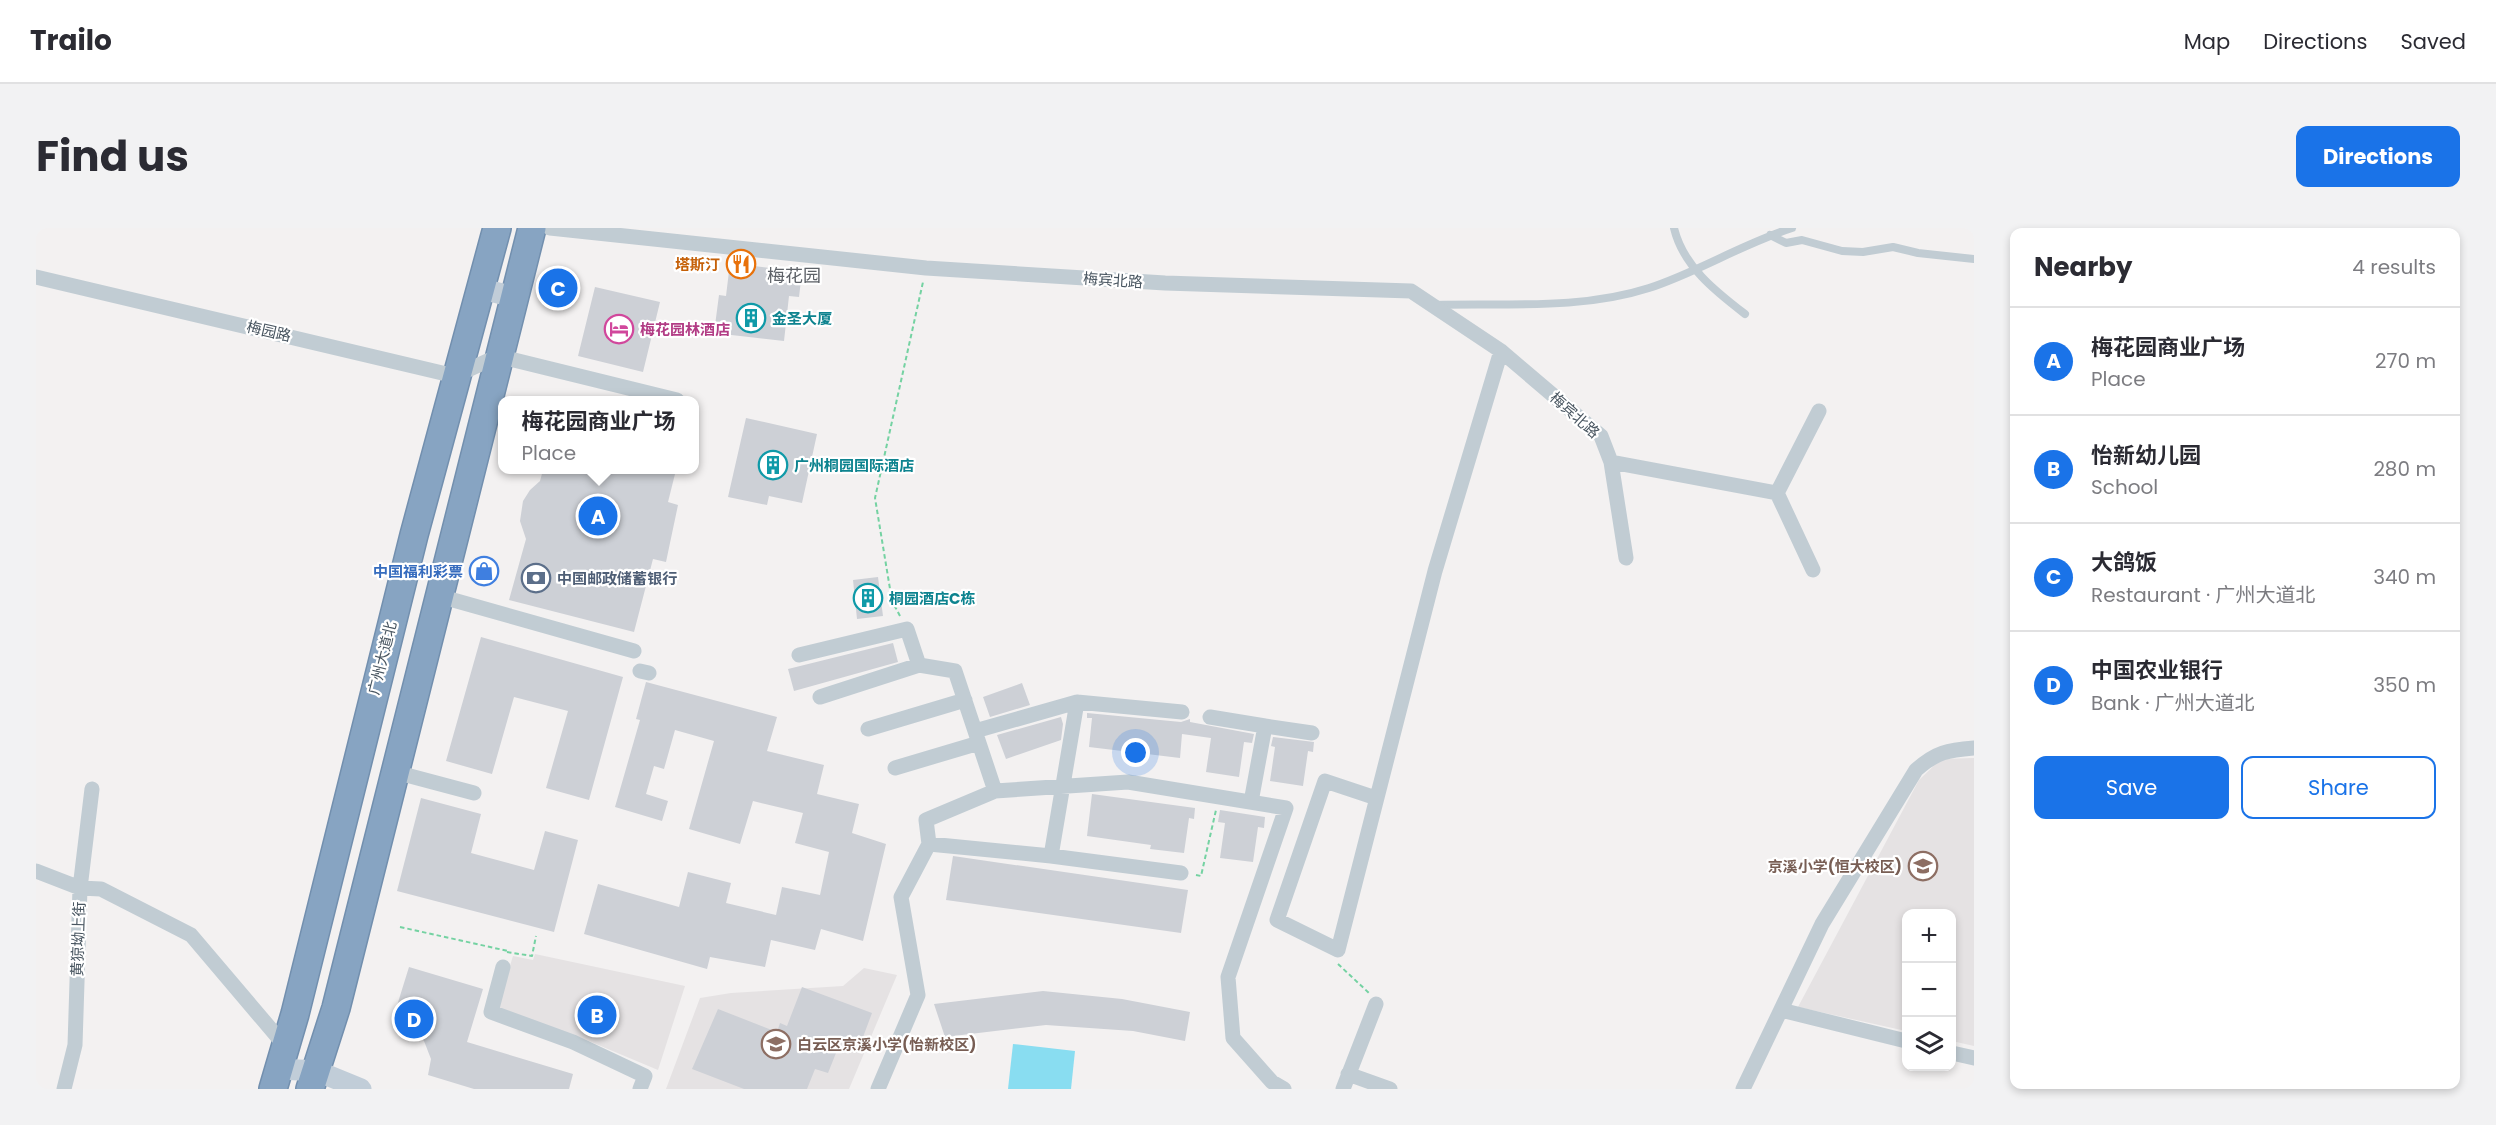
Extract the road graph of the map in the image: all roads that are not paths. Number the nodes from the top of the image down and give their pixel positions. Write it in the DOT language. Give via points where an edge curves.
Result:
graph roads {
  1 [pos="497,228"];
  2 [pos="532,228"];
  3 [pos="550,228"];
  4 [pos="1674,228"];
  5 [pos="1792,228"];
  6 [pos="1770,235"];
  7 [pos="1974,259"];
  8 [pos="1697,270"];
  9 [pos="36,277"];
  10 [pos="479,288"];
  11 [pos="513,297"];
  12 [pos="1434,305"];
  13 [pos="1745,314"];
  14 [pos="1501,351"];
  15 [pos="498,356"];
  16 [pos="455,376"];
  17 [pos="661,396"];
  18 [pos="1819,411"];
  19 [pos="1611,462"];
  20 [pos="1777,493"];
  21 [pos="1626,558"];
  22 [pos="1813,570"];
  23 [pos="439,596"];
  24 [pos="634,651"];
  25 [pos="799,655"];
  26 [pos="919,665"];
  27 [pos="820,696"];
  28 [pos="965,700"];
  29 [pos="1077,702"];
  30 [pos="1182,712"];
  31 [pos="1210,717"];
  32 [pos="1265,726"];
  33 [pos="868,729"];
  34 [pos="1312,733"];
  35 [pos="977,737"];
  36 [pos="1974,748"];
  37 [pos="895,768"];
  38 [pos="395,772"];
  39 [pos="1061,786"];
  40 [pos="92,789"];
  41 [pos="995,790"];
  42 [pos="474,793"];
  43 [pos="1376,798"];
  44 [pos="1251,802"];
  45 [pos="929,843"];
  46 [pos="1051,856"];
  47 [pos="36,871"];
  48 [pos="1181,873"];
  49 [pos="80,888"];
  50 [pos="503,967"];
  51 [pos="1377,1004"];
  52 [pos="1781,1010"];
  53 [pos="1902,1040"];
  54 [pos="1956,1054"];
  55 [pos="1974,1058"];
  56 [pos="280,1068"];
  57 [pos="1348,1074"];
  58 [pos="310,1083"];
  59 [pos="64,1089"];
  60 [pos="361,1089"];
  61 [pos="640,1089"];
  62 [pos="878,1089"];
  63 [pos="1284,1089"];
  64 [pos="1343,1089"];
  65 [pos="1390,1089"];
  66 [pos="1743,1089"];
  1 -- 10 [label="highway, 广州大道北"];
  2 -- 11 [label="highway"];
  3 -- 12 [label="street, 梅宾北路" via="926,268 1165,283 1411,291"];
  4 -- 8 [label="lane" via="1686,257"];
  5 -- 6 [label="lane"];
  6 -- 7 [label="lane" via="1786,243 1802,240 1842,251 1863,252 1893,246 1918,254"];
  6 -- 8 [label="lane"];
  8 -- 12 [label="lane" via="1602,300"];
  8 -- 13 [label="lane" via="1715,291"];
  9 -- 16 [label="street, 梅园路"];
  10 -- 11 [label="main road"];
  10 -- 16 [label="highway, 广州大道北"];
  11 -- 15 [label="highway"];
  12 -- 14 [label="street, 梅宾北路"];
  14 -- 19 [label="street, 梅宾北路" via="1601,436"];
  14 -- 43 [label="street" via="1435,571"];
  15 -- 16 [label="street"];
  15 -- 17 [label="street"];
  15 -- 23 [label="highway"];
  16 -- 56 [label="highway, 广州大道北"];
  18 -- 20 [label="street"];
  19 -- 20 [label="street"];
  19 -- 21 [label="street, 梅宾北路"];
  20 -- 22 [label="street"];
  23 -- 24 [label="street"];
  23 -- 38 [label="highway"];
  25 -- 26 [label="street" via="907,629"];
  26 -- 27 [label="street"];
  26 -- 28 [label="street" via="955,671"];
  28 -- 33 [label="street"];
  28 -- 35 [label="street"];
  29 -- 30 [label="street"];
  29 -- 35 [label="street"];
  29 -- 39 [label="street"];
  31 -- 32 [label="street"];
  32 -- 34 [label="street"];
  32 -- 44 [label="street"];
  35 -- 37 [label="street"];
  35 -- 41 [label="street"];
  36 -- 52 [label="street" via="1951,749 1931,757 1916,770 1842,889"];
  38 -- 42 [label="street"];
  38 -- 58 [label="highway" via="336,1008"];
  39 -- 41 [label="street"];
  39 -- 44 [label="street" via="1128,782"];
  39 -- 46 [label="street"];
  40 -- 49 [label="street, 黄猄坳上街"];
  41 -- 45 [label="street" via="926,820"];
  43 -- 43 [label="street" via="1338,950 1277,920 1325,781"];
  44 -- 63 [label="street" via="1286,808 1228,977 1233,1038 1272,1082"];
  45 -- 46 [label="street"];
  45 -- 62 [label="street" via="901,897 918,995"];
  46 -- 48 [label="street"];
  47 -- 49 [label="street"];
  49 -- 56 [label="street" via="101,889 191,935"];
  49 -- 59 [label="street, 黄猄坳上街" via="75,1045"];
  50 -- 61 [label="street" via="491,1012 573,1042 645,1076"];
  51 -- 57 [label="street"];
  52 -- 53 [label="street"];
  52 -- 66 [label="street"];
  54 -- 55 [label="street"];
  56 -- 58 [label="main road"];
  57 -- 64 [label="street"];
  57 -- 65 [label="street"];
  58 -- 60 [label="main road"];
}
